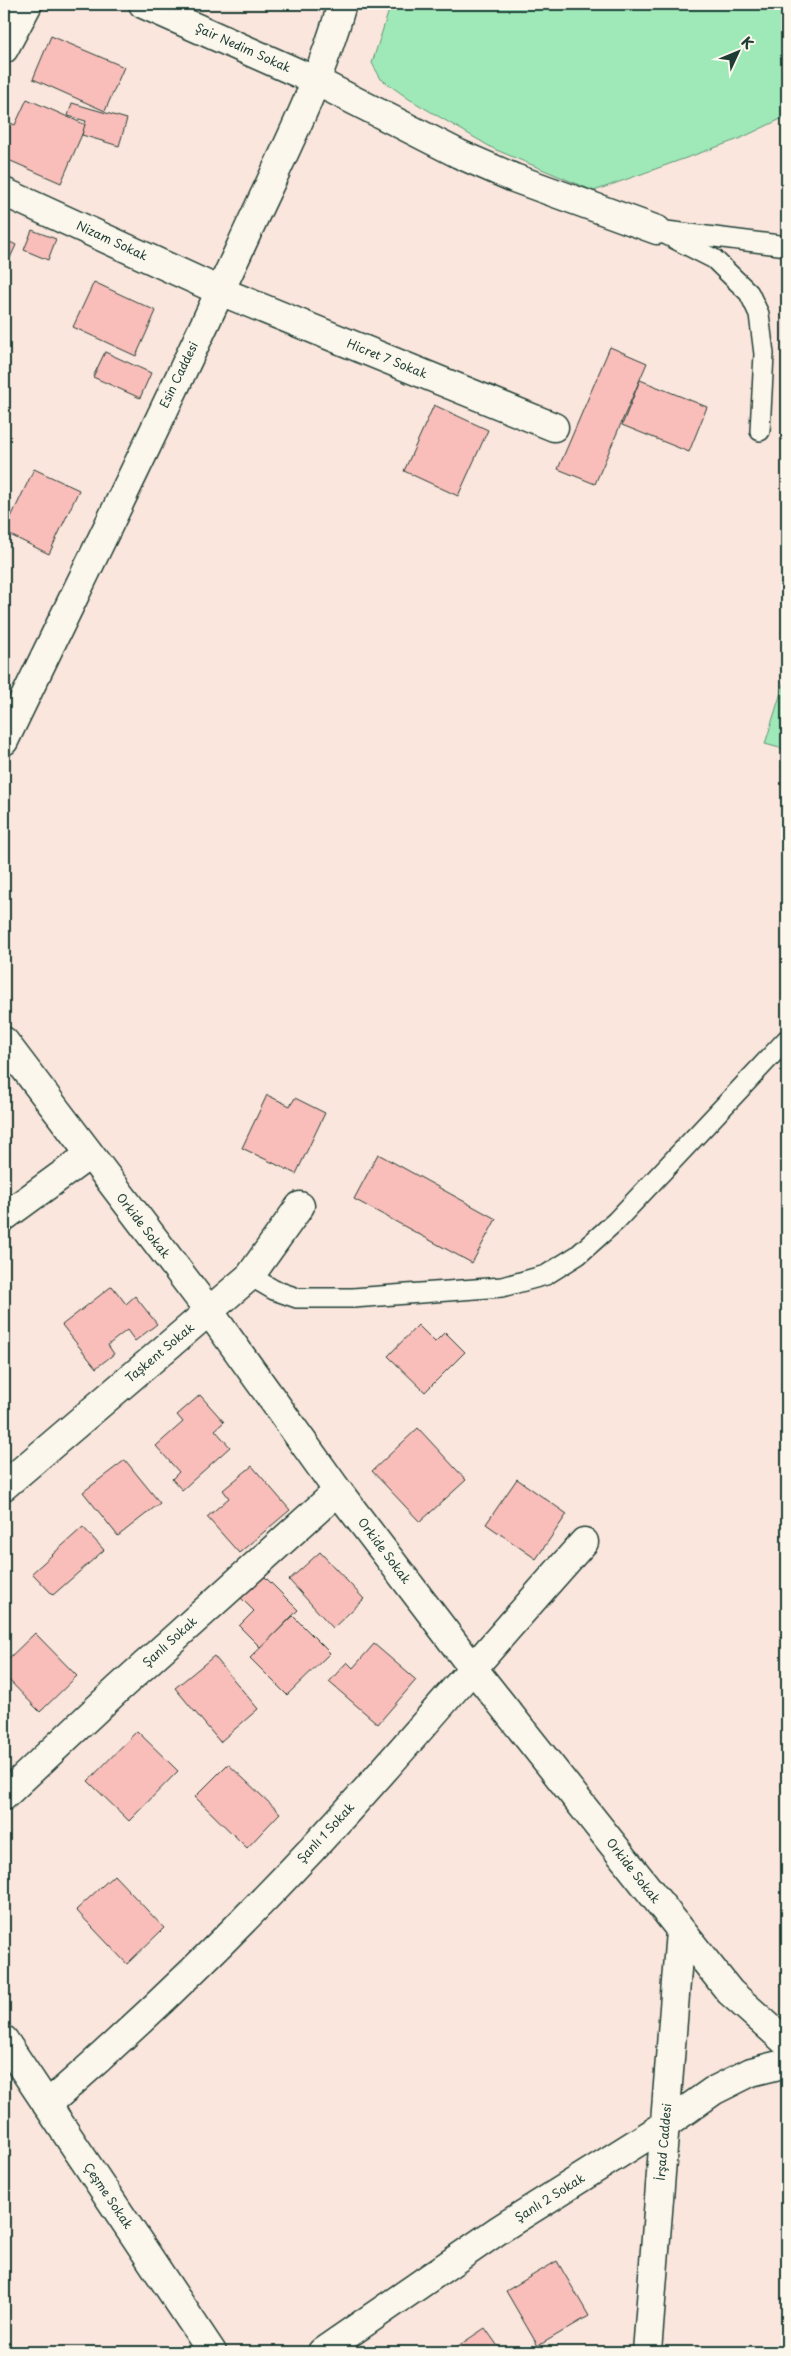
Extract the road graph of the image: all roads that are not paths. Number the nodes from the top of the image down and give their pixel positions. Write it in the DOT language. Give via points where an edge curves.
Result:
graph roads {
  1 [pos="28,4"];
  2 [pos="143,4"];
  3 [pos="342,4"];
  4 [pos="4,49"];
  5 [pos="316,81"];
  6 [pos="4,192"];
  7 [pos="657,230"];
  8 [pos="787,246"];
  9 [pos="220,291"];
  10 [pos="554,427"];
  11 [pos="760,431"];
  12 [pos="4,741"];
  13 [pos="787,1039"];
  14 [pos="4,1041"];
  15 [pos="89,1156"];
  16 [pos="300,1206"];
  17 [pos="4,1217"];
  18 [pos="250,1276"];
  19 [pos="209,1311"];
  20 [pos="4,1486"];
  21 [pos="338,1491"];
  22 [pos="584,1542"];
  23 [pos="472,1667"];
  24 [pos="4,1796"];
  25 [pos="680,1931"];
  26 [pos="787,2043"];
  27 [pos="8,2056"];
  28 [pos="787,2062"];
  29 [pos="47,2105"];
  30 [pos="665,2125"];
  31 [pos="212,2352"];
  32 [pos="322,2352"];
  33 [pos="647,2352"];
  1 -- 4 [label="street"];
  2 -- 5 [label="street, Şair Nedim Sokak"];
  3 -- 5 [label="street, Esin Caddesi"];
  5 -- 7 [label="street, Şair Nedim Sokak" via="459,154 514,178"];
  5 -- 9 [label="street, Esin Caddesi"];
  6 -- 9 [label="street, Nizam Sokak"];
  7 -- 8 [label="lane"];
  7 -- 11 [label="lane" via="714,259 749,293 759,314 764,354"];
  9 -- 10 [label="street, Hicret 7 Sokak"];
  9 -- 12 [label="street, Esin Caddesi"];
  13 -- 18 [label="lane" via="616,1221 578,1255 546,1275 502,1287 353,1298 297,1298 274,1290"];
  14 -- 15 [label="street, Orkide Sokak"];
  15 -- 17 [label="street"];
  15 -- 19 [label="street, Orkide Sokak"];
  16 -- 18 [label="street, Taşkent Sokak"];
  18 -- 19 [label="street, Taşkent Sokak"];
  19 -- 20 [label="street, Taşkent Sokak"];
  19 -- 21 [label="street, Orkide Sokak"];
  21 -- 23 [label="street, Orkide Sokak"];
  21 -- 24 [label="street, Şanlı Sokak"];
  22 -- 23 [label="street, Şanlı 1 Sokak"];
  23 -- 25 [label="street, Orkide Sokak"];
  23 -- 29 [label="street, Şanlı 1 Sokak" via="383,1772 296,1865 153,2009"];
  25 -- 26 [label="street, Orkide Sokak" via="730,1992"];
  25 -- 30 [label="street, İrşad Caddesi"];
  27 -- 29 [label="street, Çeşme Sokak"];
  28 -- 30 [label="street, Şanlı 2 Sokak" via="751,2072 713,2091"];
  29 -- 31 [label="street, Çeşme Sokak"];
  30 -- 32 [label="street, Şanlı 2 Sokak" via="500,2229"];
  30 -- 33 [label="street, İrşad Caddesi"];
}
